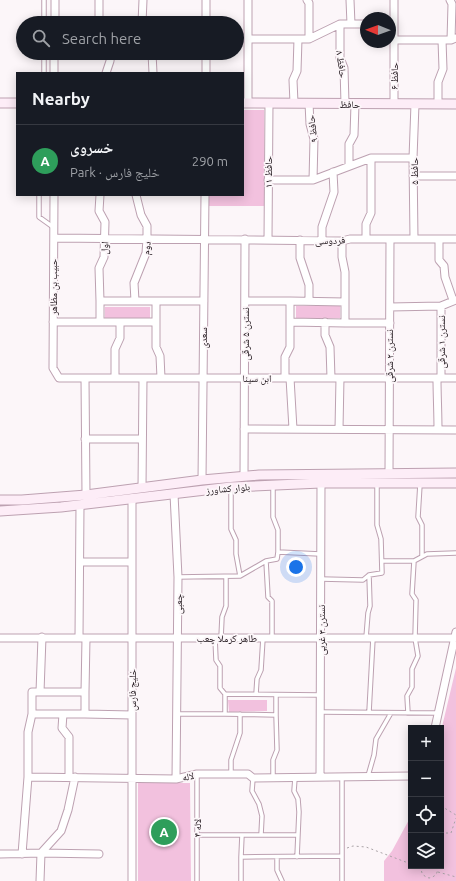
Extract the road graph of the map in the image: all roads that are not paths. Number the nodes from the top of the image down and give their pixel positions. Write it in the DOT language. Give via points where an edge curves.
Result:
graph roads {
  1 [pos="44,0"];
  2 [pos="55,0"];
  3 [pos="99,0"];
  4 [pos="143,0"];
  5 [pos="206,0"];
  6 [pos="248,0"];
  7 [pos="307,0"];
  8 [pos="350,0"];
  9 [pos="394,0"];
  10 [pos="450,0"];
  11 [pos="393,12"];
  12 [pos="44,16"];
  13 [pos="55,16"];
  14 [pos="99,16"];
  15 [pos="142,16"];
  16 [pos="206,16"];
  17 [pos="340,24"];
  18 [pos="351,24"];
  19 [pos="360,24"];
  20 [pos="248,39"];
  21 [pos="298,39"];
  22 [pos="309,39"];
  23 [pos="454,39"];
  24 [pos="396,40"];
  25 [pos="442,40"];
  26 [pos="394,48"];
  27 [pos="44,60"];
  28 [pos="54,60"];
  29 [pos="110,60"];
  30 [pos="152,60"];
  31 [pos="206,60"];
  32 [pos="44,72"];
  33 [pos="54,72"];
  34 [pos="106,72"];
  35 [pos="153,72"];
  36 [pos="206,72"];
  37 [pos="0,103"];
  38 [pos="16,103"];
  39 [pos="246,103"];
  40 [pos="269,103"];
  41 [pos="294,103"];
  42 [pos="309,103"];
  43 [pos="345,104"];
  44 [pos="355,104"];
  45 [pos="394,104"];
  46 [pos="415,104"];
  47 [pos="438,104"];
  48 [pos="456,104"];
  49 [pos="371,158"];
  50 [pos="413,158"];
  51 [pos="350,166"];
  52 [pos="333,172"];
  53 [pos="413,176"];
  54 [pos="456,176"];
  55 [pos="268,180"];
  56 [pos="313,180"];
  57 [pos="39,196"];
  58 [pos="54,196"];
  59 [pos="100,196"];
  60 [pos="136,196"];
  61 [pos="205,196"];
  62 [pos="54,227"];
  63 [pos="54,238"];
  64 [pos="105,239"];
  65 [pos="147,239"];
  66 [pos="204,239"];
  67 [pos="366,239"];
  68 [pos="390,239"];
  69 [pos="414,239"];
  70 [pos="439,239"];
  71 [pos="456,239"];
  72 [pos="246,240"];
  73 [pos="268,240"];
  74 [pos="300,240"];
  75 [pos="322,240"];
  76 [pos="342,241"];
  77 [pos="454,300"];
  78 [pos="100,301"];
  79 [pos="135,301"];
  80 [pos="156,301"];
  81 [pos="204,301"];
  82 [pos="245,301"];
  83 [pos="290,301"];
  84 [pos="309,302"];
  85 [pos="345,302"];
  86 [pos="441,306"];
  87 [pos="390,307"];
  88 [pos="53,322"];
  89 [pos="100,322"];
  90 [pos="120,322"];
  91 [pos="156,322"];
  92 [pos="290,322"];
  93 [pos="325,322"];
  94 [pos="345,323"];
  95 [pos="390,323"];
  96 [pos="245,377"];
  97 [pos="59,378"];
  98 [pos="85,378"];
  99 [pos="115,378"];
  100 [pos="143,378"];
  101 [pos="161,378"];
  102 [pos="203,378"];
  103 [pos="287,378"];
  104 [pos="331,378"];
  105 [pos="340,378"];
  106 [pos="389,378"];
  107 [pos="439,378"];
  108 [pos="456,378"];
  109 [pos="244,429"];
  110 [pos="293,429"];
  111 [pos="340,429"];
  112 [pos="389,429"];
  113 [pos="438,430"];
  114 [pos="456,430"];
  115 [pos="85,439"];
  116 [pos="142,439"];
  117 [pos="389,473"];
  118 [pos="456,473"];
  119 [pos="244,476"];
  120 [pos="202,480"];
  121 [pos="420,482"];
  122 [pos="321,483"];
  123 [pos="377,483"];
  124 [pos="456,483"];
  125 [pos="273,485"];
  126 [pos="231,487"];
  127 [pos="142,488"];
  128 [pos="174,494"];
  129 [pos="86,495"];
  130 [pos="132,498"];
  131 [pos="0,500"];
  132 [pos="80,504"];
  133 [pos="0,511"];
  134 [pos="278,552"];
  135 [pos="456,553"];
  136 [pos="322,554"];
  137 [pos="422,556"];
  138 [pos="266,561"];
  139 [pos="382,561"];
  140 [pos="414,561"];
  141 [pos="80,562"];
  142 [pos="132,562"];
  143 [pos="369,575"];
  144 [pos="240,576"];
  145 [pos="226,577"];
  146 [pos="178,578"];
  147 [pos="321,579"];
  148 [pos="455,635"];
  149 [pos="42,637"];
  150 [pos="0,638"];
  151 [pos="83,638"];
  152 [pos="177,638"];
  153 [pos="218,638"];
  154 [pos="263,638"];
  155 [pos="272,638"];
  156 [pos="321,638"];
  157 [pos="370,638"];
  158 [pos="415,638"];
  159 [pos="132,639"];
  160 [pos="40,692"];
  161 [pos="85,692"];
  162 [pos="225,694"];
  163 [pos="256,694"];
  164 [pos="276,695"];
  165 [pos="320,695"];
  166 [pos="320,712"];
  167 [pos="369,712"];
  168 [pos="391,713"];
  169 [pos="408,713"];
  170 [pos="439,713"];
  171 [pos="32,714"];
  172 [pos="63,714"];
  173 [pos="85,714"];
  174 [pos="176,714"];
  175 [pos="225,714"];
  176 [pos="240,714"];
  177 [pos="132,715"];
  178 [pos="276,715"];
  179 [pos="436,725"];
  180 [pos="197,774"];
  181 [pos="231,774"];
  182 [pos="408,776"];
  183 [pos="28,777"];
  184 [pos="72,777"];
  185 [pos="320,777"];
  186 [pos="342,777"];
  187 [pos="368,777"];
  188 [pos="132,778"];
  189 [pos="253,778"];
  190 [pos="273,778"];
  191 [pos="295,778"];
  192 [pos="176,779"];
  193 [pos="197,835"];
  194 [pos="242,835"];
  195 [pos="261,835"];
  196 [pos="298,836"];
  197 [pos="41,853"];
  198 [pos="0,854"];
  199 [pos="22,854"];
  200 [pos="99,854"];
  201 [pos="342,856"];
  202 [pos="241,857"];
  203 [pos="277,857"];
  204 [pos="298,857"];
  205 [pos="40,881"];
  206 [pos="132,881"];
  207 [pos="197,881"];
  208 [pos="241,881"];
  209 [pos="282,881"];
  210 [pos="342,881"];
  1 -- 12 [label="lane"];
  2 -- 13 [label="street"];
  3 -- 14 [label="street"];
  4 -- 15 [label="street"];
  5 -- 16 [label="street"];
  6 -- 20 [label="street"];
  7 -- 22 [label="street"];
  8 -- 18 [label="street"];
  9 -- 11 [label="street, حافظ ۶"];
  10 -- 23 [label="street"];
  17 -- 18 [label="street"];
  17 -- 22 [label="street"];
  17 -- 43 [label="street, حافظ ۸" via="340,58 344,68"];
  18 -- 19 [label="street"];
  20 -- 21 [label="street"];
  20 -- 39 [label="street"];
  21 -- 22 [label="street"];
  21 -- 41 [label="street" via="297,71 293,80"];
  23 -- 25 [label="street"];
  24 -- 25 [label="street"];
  25 -- 47 [label="street" via="443,69 438,82"];
  26 -- 45 [label="street, حافظ ۶"];
  27 -- 32 [label="lane"];
  28 -- 33 [label="street"];
  29 -- 34 [label="street"];
  30 -- 35 [label="street"];
  31 -- 36 [label="street"];
  37 -- 38 [label="main road"];
  39 -- 40 [label="main road, حافظ"];
  40 -- 41 [label="main road, حافظ"];
  40 -- 55 [label="street, حافظ ۱۱"];
  41 -- 42 [label="main road, حافظ"];
  42 -- 43 [label="main road, حافظ"];
  42 -- 56 [label="street, حافظ ۹" via="314,139"];
  43 -- 44 [label="main road, حافظ"];
  44 -- 45 [label="main road, حافظ"];
  44 -- 51 [label="street" via="354,135 349,144"];
  45 -- 46 [label="main road, حافظ"];
  46 -- 47 [label="main road, حافظ"];
  46 -- 50 [label="street, حافظ ۵"];
  47 -- 48 [label="main road, حافظ"];
  49 -- 50 [label="street"];
  49 -- 51 [label="street"];
  49 -- 67 [label="street" via="371,213 366,224"];
  50 -- 53 [label="street, حافظ ۵"];
  51 -- 52 [label="street"];
  52 -- 56 [label="street"];
  52 -- 75 [label="street" via="334,192 322,227"];
  53 -- 54 [label="street"];
  53 -- 69 [label="street, حافظ ۵"];
  55 -- 56 [label="street"];
  55 -- 73 [label="street, حافظ ۱۱"];
  57 -- 62 [label="lane" via="40,217"];
  58 -- 62 [label="street, حبیب بن مظاهر"];
  59 -- 64 [label="street, اول"];
  60 -- 65 [label="street, دوم" via="147,226"];
  61 -- 66 [label="street, سعدی"];
  62 -- 63 [label="street, حبیب بن مظاهر"];
  63 -- 64 [label="street, فردوسی"];
  63 -- 88 [label="street, حبیب بن مظاهر"];
  64 -- 65 [label="street, فردوسی"];
  64 -- 78 [label="street, اول" via="104,257 99,268"];
  65 -- 66 [label="street, فردوسی"];
  65 -- 79 [label="street, دوم" via="146,253 134,283"];
  66 -- 72 [label="street, فردوسی"];
  66 -- 81 [label="street, سعدی"];
  67 -- 68 [label="street, فردوسی"];
  67 -- 76 [label="street, فردوسی"];
  68 -- 69 [label="street, فردوسی"];
  68 -- 87 [label="street, نسترن ۲ شرقی"];
  69 -- 70 [label="street, فردوسی"];
  70 -- 71 [label="street, فردوسی"];
  70 -- 77 [label="street" via="439,260 444,266 445,277"];
  72 -- 73 [label="street, فردوسی"];
  72 -- 82 [label="street, نسترن ۵ شرقی"];
  73 -- 74 [label="street, فردوسی"];
  74 -- 75 [label="street, فردوسی"];
  74 -- 84 [label="street" via="300,258 309,285"];
  75 -- 76 [label="street, فردوسی"];
  76 -- 85 [label="street"];
  77 -- 86 [label="street"];
  78 -- 79 [label="street"];
  78 -- 89 [label="street, اول"];
  79 -- 80 [label="street"];
  80 -- 81 [label="street"];
  80 -- 91 [label="street"];
  81 -- 102 [label="street, سعدی"];
  82 -- 83 [label="street"];
  82 -- 96 [label="street, نسترن ۵ شرقی"];
  83 -- 84 [label="street"];
  83 -- 92 [label="street"];
  84 -- 85 [label="street"];
  85 -- 94 [label="street"];
  86 -- 87 [label="street"];
  86 -- 107 [label="street, نسترن ۱ شرقی"];
  87 -- 95 [label="street, نسترن ۲ شرقی"];
  88 -- 89 [label="street"];
  88 -- 97 [label="street, حبیب بن مظاهر" via="53,368"];
  89 -- 90 [label="street"];
  90 -- 91 [label="street"];
  90 -- 99 [label="street" via="120,338 115,348"];
  91 -- 101 [label="street" via="156,347 160,356"];
  92 -- 93 [label="street"];
  92 -- 103 [label="street" via="290,347 285,357"];
  93 -- 94 [label="street"];
  93 -- 104 [label="street" via="325,335 330,347"];
  94 -- 95 [label="street"];
  95 -- 106 [label="street, نسترن ۲ شرقی"];
  96 -- 102 [label="street, ابن سینا"];
  96 -- 103 [label="street, ابن سینا"];
  96 -- 109 [label="street, نسترن ۵ شرقی"];
  97 -- 98 [label="street, ابن سینا"];
  98 -- 99 [label="street, ابن سینا"];
  98 -- 115 [label="street"];
  99 -- 100 [label="street, ابن سینا"];
  100 -- 101 [label="street, ابن سینا"];
  100 -- 116 [label="street"];
  101 -- 102 [label="street, ابن سینا"];
  102 -- 120 [label="street, سعدی"];
  103 -- 104 [label="street, ابن سینا"];
  103 -- 110 [label="street" via="292,402"];
  104 -- 105 [label="street, ابن سینا"];
  105 -- 106 [label="street, ابن سینا"];
  105 -- 111 [label="street"];
  106 -- 107 [label="street, ابن سینا"];
  106 -- 112 [label="street, نسترن ۲ شرقی"];
  107 -- 108 [label="street, ابن سینا"];
  107 -- 113 [label="street, نسترن ۱ شرقی" via="436,398"];
  109 -- 110 [label="street"];
  109 -- 119 [label="street, نسترن ۵ شرقی"];
  110 -- 111 [label="street"];
  111 -- 112 [label="street"];
  112 -- 113 [label="street"];
  112 -- 117 [label="street, نسترن ۲ شرقی"];
  113 -- 114 [label="street"];
  115 -- 116 [label="street"];
  115 -- 129 [label="street"];
  116 -- 127 [label="street"];
  117 -- 118 [label="main road, بلوار کشاورز"];
  117 -- 119 [label="main road, بلوار کشاورز"];
  119 -- 120 [label="main road, بلوار کشاورز"];
  120 -- 127 [label="main road, بلوار کشاورز"];
  121 -- 123 [label="main road, بلوار کشاورز"];
  121 -- 124 [label="main road, بلوار کشاورز"];
  121 -- 137 [label="lane" via="418,517 422,525"];
  122 -- 123 [label="main road, بلوار کشاورز"];
  122 -- 125 [label="main road, بلوار کشاورز"];
  122 -- 136 [label="street, نسترن ۳ غربی"];
  123 -- 139 [label="lane" via="377,525 381,539"];
  125 -- 126 [label="main road, بلوار کشاورز"];
  125 -- 134 [label="lane" via="273,517 278,530"];
  126 -- 128 [label="main road, بلوار کشاورز"];
  126 -- 144 [label="lane" via="231,529 236,540"];
  127 -- 129 [label="main road, بلوار کشاورز"];
  128 -- 130 [label="main road, بلوار کشاورز"];
  128 -- 146 [label="street, چعبی"];
  129 -- 131 [label="main road, بلوار کشاورز"];
  130 -- 132 [label="main road, بلوار کشاورز"];
  130 -- 142 [label="street, خلیج فارس"];
  132 -- 133 [label="main road, بلوار کشاورز"];
  132 -- 141 [label="street"];
  134 -- 136 [label="lane"];
  134 -- 138 [label="lane" via="277,559"];
  135 -- 137 [label="lane"];
  136 -- 147 [label="street, نسترن ۳ غربی"];
  137 -- 140 [label="lane"];
  138 -- 144 [label="lane"];
  138 -- 155 [label="lane" via="268,597 272,601"];
  139 -- 140 [label="lane"];
  139 -- 143 [label="lane" via="382,573"];
  140 -- 158 [label="lane" via="412,594 416,600"];
  141 -- 142 [label="street"];
  141 -- 151 [label="street"];
  142 -- 159 [label="street, خلیج فارس"];
  143 -- 147 [label="lane" via="363,580"];
  143 -- 157 [label="lane"];
  144 -- 145 [label="lane"];
  145 -- 146 [label="lane"];
  145 -- 153 [label="lane" via="226,606"];
  146 -- 152 [label="street, چعبی"];
  147 -- 156 [label="street, نسترن ۳ غربی"];
  148 -- 158 [label="street, طاهر کرملا چعب"];
  148 -- 170 [label="street"];
  149 -- 150 [label="street, طاهر کرملا چعب"];
  149 -- 151 [label="street, طاهر کرملا چعب"];
  149 -- 160 [label="street"];
  151 -- 159 [label="street, طاهر کرملا چعب"];
  151 -- 161 [label="street"];
  152 -- 153 [label="street, طاهر کرملا چعب"];
  152 -- 159 [label="street, طاهر کرملا چعب"];
  152 -- 174 [label="street, چعبی"];
  153 -- 154 [label="street, طاهر کرملا چعب"];
  153 -- 162 [label="lane" via="216,660 220,666 220,688"];
  154 -- 155 [label="street, طاهر کرملا چعب"];
  154 -- 163 [label="lane"];
  155 -- 156 [label="street, طاهر کرملا چعب"];
  156 -- 157 [label="street, طاهر کرملا چعب"];
  156 -- 165 [label="street, نسترن ۳ غربی"];
  157 -- 158 [label="street, طاهر کرملا چعب"];
  157 -- 167 [label="lane"];
  158 -- 169 [label="lane" via="418,656 412,669 412,687 407,696"];
  159 -- 177 [label="street, خلیج فارس"];
  160 -- 161 [label="street"];
  160 -- 171 [label="street" via="32,692"];
  161 -- 173 [label="street"];
  162 -- 163 [label="lane"];
  162 -- 175 [label="lane"];
  163 -- 164 [label="lane"];
  164 -- 165 [label="lane"];
  164 -- 178 [label="lane"];
  165 -- 166 [label="street, نسترن ۳ غربی"];
  166 -- 167 [label="lane"];
  166 -- 185 [label="street, نسترن ۳ غربی"];
  167 -- 168 [label="lane"];
  168 -- 169 [label="lane"];
  168 -- 187 [label="lane" via="376,739"];
  169 -- 170 [label="lane"];
  170 -- 179 [label="street"];
  171 -- 172 [label="street"];
  171 -- 183 [label="street" via="28,732"];
  172 -- 173 [label="street"];
  172 -- 184 [label="street" via="62,728 69,737"];
  173 -- 177 [label="street"];
  174 -- 175 [label="lane"];
  174 -- 192 [label="street"];
  175 -- 176 [label="lane"];
  176 -- 178 [label="lane"];
  176 -- 181 [label="lane" via="240,733 231,760"];
  177 -- 188 [label="street, خلیج فارس"];
  178 -- 190 [label="lane" via="277,750 273,760"];
  180 -- 181 [label="street, لاله"];
  180 -- 192 [label="street, لاله"];
  180 -- 193 [label="lane, لاله ۴"];
  181 -- 189 [label="street, لاله" via="248,774"];
  182 -- 187 [label="street, لاله"];
  183 -- 184 [label="street, لاله"];
  183 -- 199 [label="street"];
  184 -- 188 [label="street, لاله"];
  184 -- 197 [label="street" via="68,810 62,831"];
  185 -- 186 [label="street, لاله"];
  185 -- 191 [label="street, لاله"];
  186 -- 187 [label="street, لاله"];
  186 -- 201 [label="lane"];
  188 -- 192 [label="street, لاله"];
  188 -- 206 [label="street, خلیج فارس"];
  189 -- 190 [label="street, لاله"];
  189 -- 195 [label="lane" via="252,791 262,816"];
  190 -- 191 [label="street, لاله"];
  191 -- 196 [label="lane" via="294,791 298,799 299,812"];
  193 -- 194 [label="lane"];
  193 -- 207 [label="lane, لاله ۴"];
  194 -- 195 [label="lane"];
  194 -- 202 [label="lane"];
  195 -- 196 [label="lane"];
  196 -- 204 [label="lane"];
  197 -- 199 [label="street"];
  197 -- 200 [label="street"];
  197 -- 205 [label="street"];
  198 -- 199 [label="street"];
  201 -- 204 [label="lane"];
  201 -- 210 [label="lane"];
  202 -- 203 [label="lane"];
  202 -- 208 [label="lane"];
  203 -- 204 [label="lane"];
  203 -- 209 [label="lane" via="277,870"];
}
